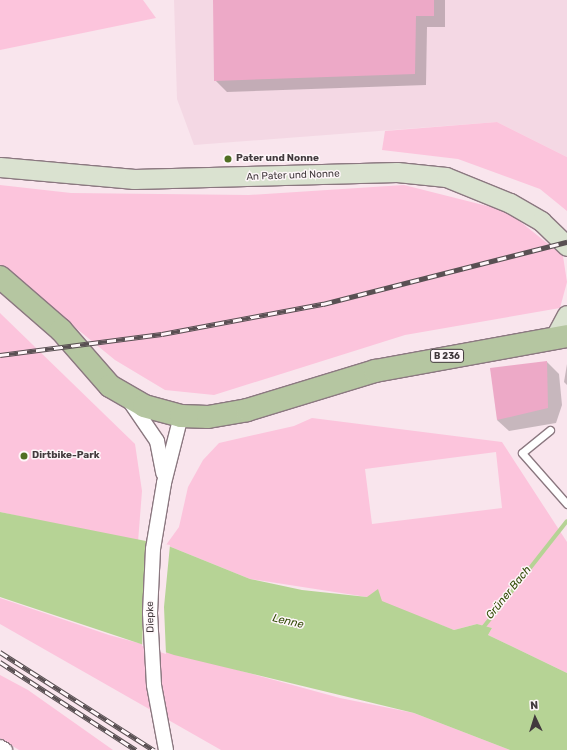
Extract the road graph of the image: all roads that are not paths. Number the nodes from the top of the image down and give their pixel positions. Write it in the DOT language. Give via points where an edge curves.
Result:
graph roads {
  1 [pos="0,167"];
  2 [pos="567,246"];
  3 [pos="0,277"];
  4 [pos="567,316"];
  5 [pos="563,339"];
  6 [pos="127,398"];
  7 [pos="180,416"];
  8 [pos="550,430"];
  9 [pos="164,483"];
  10 [pos="566,503"];
  11 [pos="0,746"];
  12 [pos="5,750"];
  13 [pos="166,750"];
  1 -- 2 [label="main road, An Pater und Nonne" via="134,179 396,172 446,177 510,203 541,221"];
  3 -- 6 [label="main road, B 236" via="61,330 110,386"];
  4 -- 5 [label="main road"];
  5 -- 7 [label="main road, B 236" via="472,351 375,372 247,410 208,417"];
  6 -- 7 [label="main road, B 236"];
  6 -- 9 [label="street, Diepke" via="157,441"];
  7 -- 9 [label="street, Diepke"];
  8 -- 10 [label="lane" via="522,453"];
  9 -- 13 [label="street, Diepke" via="153,549 150,613 154,685"];
  11 -- 12 [label="street"];
}
